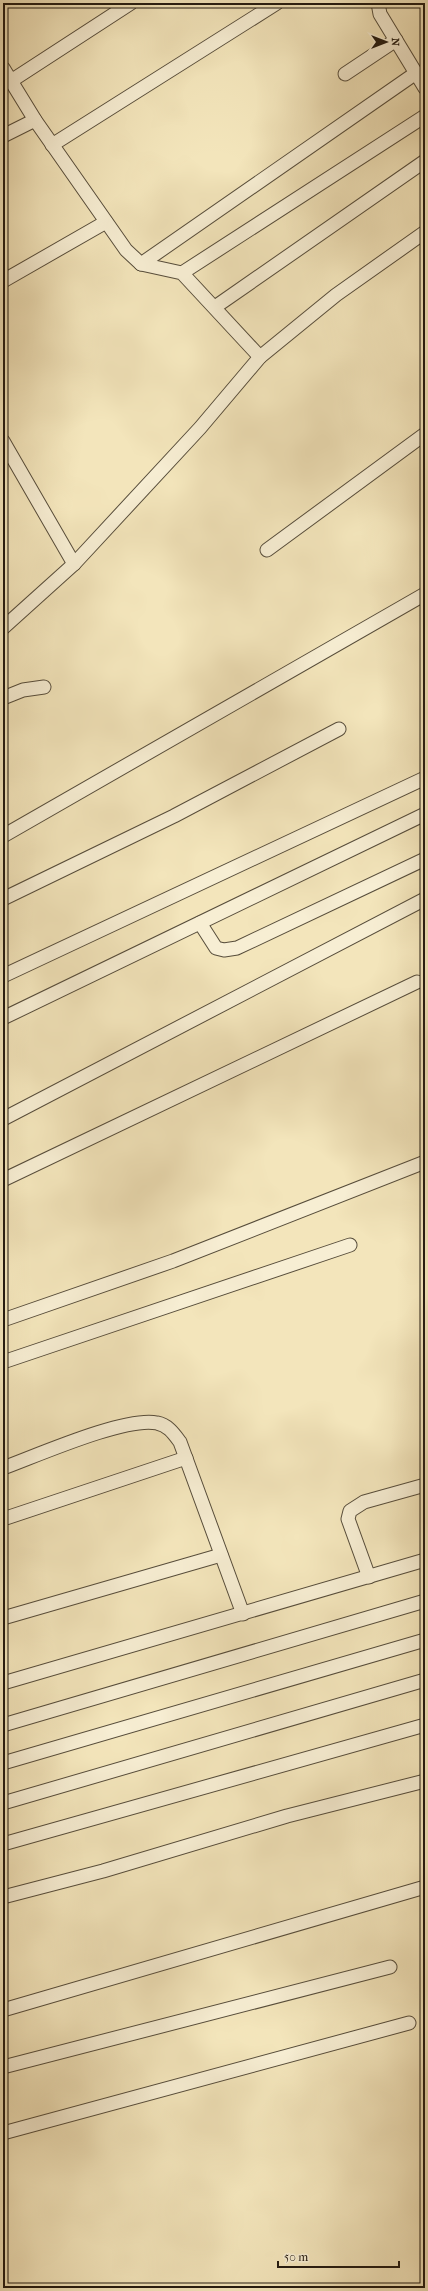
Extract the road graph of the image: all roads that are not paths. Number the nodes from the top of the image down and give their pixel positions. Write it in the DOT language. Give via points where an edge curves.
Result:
graph roads {
  1 [pos="131,3"];
  2 [pos="277,3"];
  3 [pos="378,3"];
  4 [pos="396,40"];
  5 [pos="3,68"];
  6 [pos="416,73"];
  7 [pos="345,74"];
  8 [pos="11,81"];
  9 [pos="425,88"];
  10 [pos="425,116"];
  11 [pos="34,120"];
  12 [pos="3,136"];
  13 [pos="52,145"];
  14 [pos="425,161"];
  15 [pos="106,222"];
  16 [pos="425,232"];
  17 [pos="141,264"];
  18 [pos="182,272"];
  19 [pos="3,281"];
  20 [pos="215,307"];
  21 [pos="260,357"];
  22 [pos="425,434"];
  23 [pos="3,441"];
  24 [pos="267,550"];
  25 [pos="74,564"];
  26 [pos="425,594"];
  27 [pos="3,628"];
  28 [pos="44,686"];
  29 [pos="3,698"];
  30 [pos="339,729"];
  31 [pos="425,778"];
  32 [pos="425,814"];
  33 [pos="3,835"];
  34 [pos="425,859"];
  35 [pos="425,899"];
  36 [pos="3,900"];
  37 [pos="200,923"];
  38 [pos="3,976"];
  39 [pos="417,982"];
  40 [pos="3,1018"];
  41 [pos="3,1119"];
  42 [pos="425,1162"];
  43 [pos="3,1180"];
  44 [pos="350,1245"];
  45 [pos="3,1320"];
  46 [pos="3,1362"];
  47 [pos="186,1458"];
  48 [pos="3,1468"];
  49 [pos="425,1485"];
  50 [pos="3,1519"];
  51 [pos="221,1555"];
  52 [pos="425,1560"];
  53 [pos="369,1577"];
  54 [pos="425,1601"];
  55 [pos="243,1614"];
  56 [pos="3,1618"];
  57 [pos="425,1640"];
  58 [pos="425,1680"];
  59 [pos="3,1683"];
  60 [pos="3,1725"];
  61 [pos="425,1725"];
  62 [pos="3,1763"];
  63 [pos="425,1781"];
  64 [pos="3,1803"];
  65 [pos="3,1844"];
  66 [pos="425,1887"];
  67 [pos="3,1897"];
  68 [pos="390,1966"];
  69 [pos="3,2010"];
  70 [pos="409,2023"];
  71 [pos="3,2067"];
  72 [pos="3,2134"];
  1 -- 8 [label="street"];
  2 -- 13 [label="street"];
  3 -- 4 [label="street" via="380,14"];
  4 -- 6 [label="street"];
  4 -- 7 [label="street"];
  5 -- 8 [label="street"];
  6 -- 9 [label="street"];
  6 -- 17 [label="street"];
  8 -- 11 [label="street"];
  10 -- 18 [label="street"];
  11 -- 12 [label="street"];
  11 -- 13 [label="street"];
  13 -- 15 [label="street"];
  14 -- 20 [label="street"];
  15 -- 17 [label="street" via="126,250"];
  15 -- 19 [label="street"];
  16 -- 21 [label="street" via="336,294"];
  17 -- 18 [label="street"];
  18 -- 20 [label="street"];
  20 -- 21 [label="street"];
  21 -- 25 [label="street" via="195,433"];
  22 -- 24 [label="street"];
  23 -- 25 [label="street"];
  25 -- 27 [label="street"];
  26 -- 33 [label="street"];
  28 -- 29 [label="street" via="23,690"];
  30 -- 36 [label="street" via="174,816"];
  31 -- 38 [label="street"];
  32 -- 37 [label="street"];
  34 -- 37 [label="street" via="237,948 216,948"];
  35 -- 41 [label="street"];
  37 -- 40 [label="street"];
  39 -- 43 [label="street"];
  42 -- 45 [label="street" via="173,1261"];
  44 -- 46 [label="street"];
  47 -- 48 [label="street" via="180,1442 170,1429 158,1423 140,1422 120,1426"];
  47 -- 50 [label="street"];
  47 -- 51 [label="street"];
  49 -- 53 [label="street" via="364,1502 350,1512 348,1519"];
  51 -- 55 [label="street"];
  51 -- 56 [label="street"];
  52 -- 53 [label="street"];
  53 -- 55 [label="street"];
  54 -- 60 [label="street"];
  55 -- 59 [label="street"];
  57 -- 62 [label="street"];
  58 -- 64 [label="street"];
  61 -- 65 [label="street"];
  63 -- 67 [label="street" via="286,1816 103,1872"];
  66 -- 69 [label="street"];
  68 -- 71 [label="street"];
  70 -- 72 [label="street"];
}
